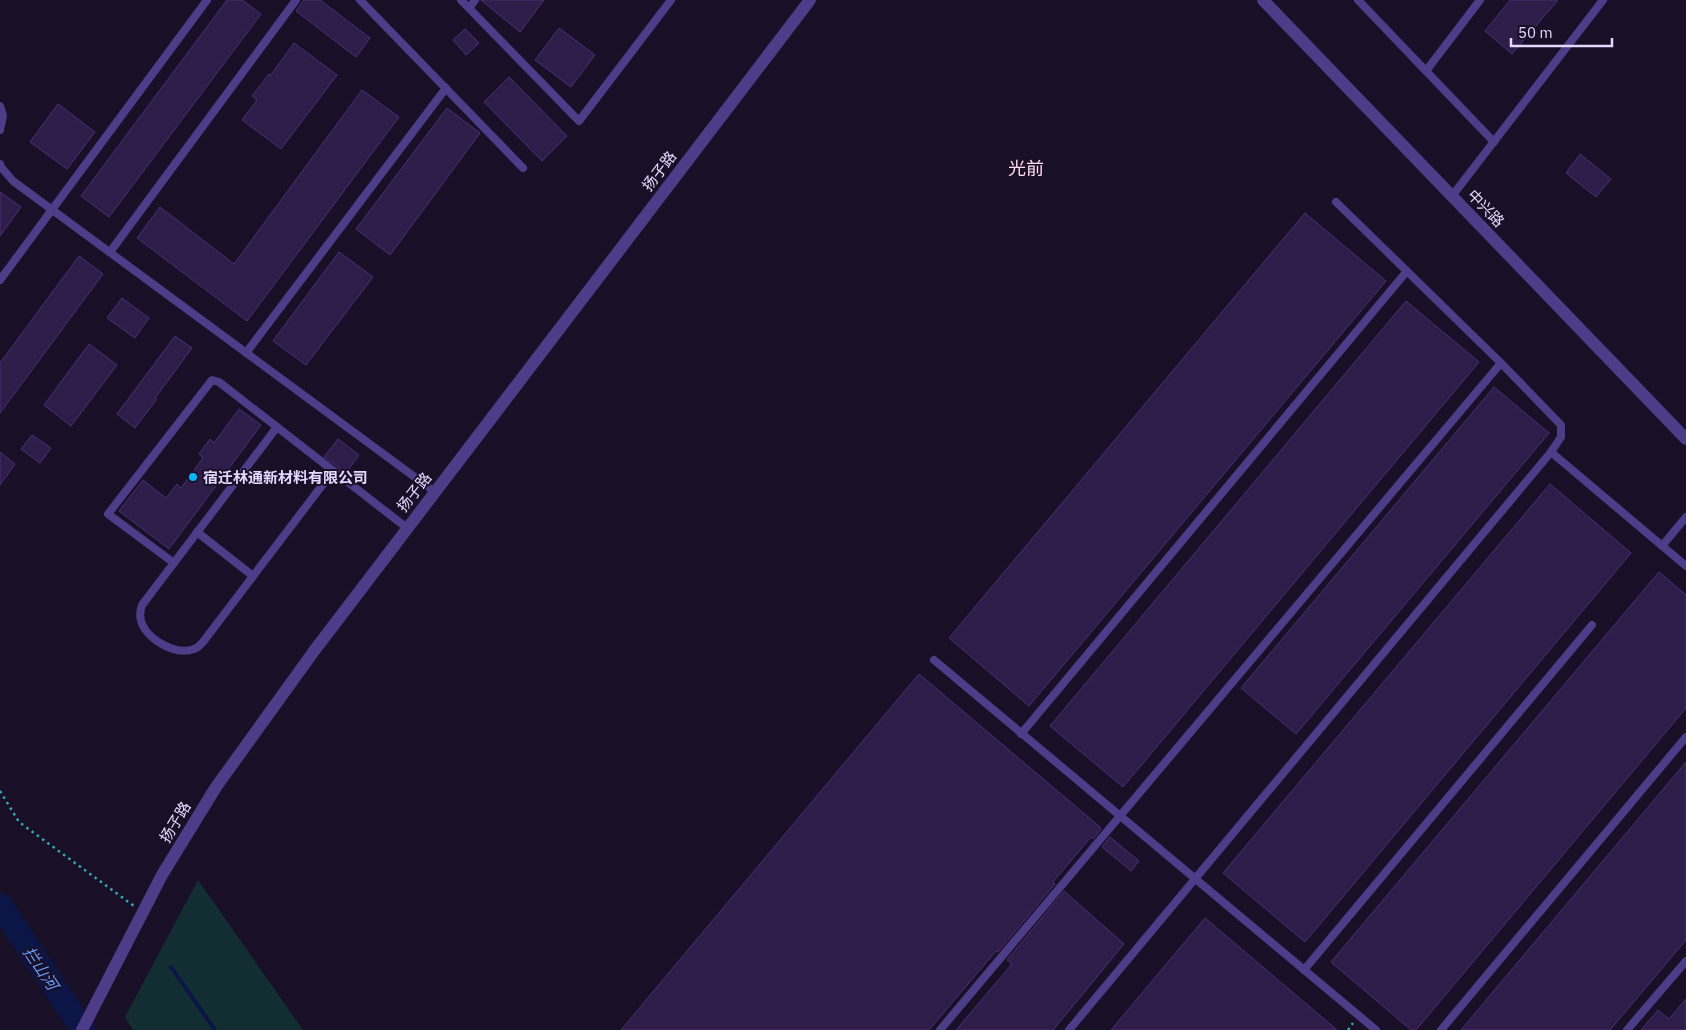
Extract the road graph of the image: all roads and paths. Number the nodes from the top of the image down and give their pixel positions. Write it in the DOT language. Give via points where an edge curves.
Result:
graph roads {
  1 [pos="207,0"];
  2 [pos="296,0"];
  3 [pos="360,0"];
  4 [pos="461,0"];
  5 [pos="475,0"];
  6 [pos="671,0"];
  7 [pos="810,0"];
  8 [pos="1263,0"];
  9 [pos="1358,0"];
  10 [pos="1480,0"];
  11 [pos="1603,0"];
  12 [pos="468,8"];
  13 [pos="1426,71"];
  14 [pos="446,88"];
  15 [pos="0,106"];
  16 [pos="1,125"];
  17 [pos="1494,142"];
  18 [pos="0,164"];
  19 [pos="523,168"];
  20 [pos="1452,196"];
  21 [pos="1336,202"];
  22 [pos="52,210"];
  23 [pos="110,252"];
  24 [pos="1407,271"];
  25 [pos="0,280"];
  26 [pos="246,353"];
  27 [pos="1501,363"];
  28 [pos="277,427"];
  29 [pos="1686,439"];
  30 [pos="1551,452"];
  31 [pos="333,471"];
  32 [pos="435,492"];
  33 [pos="1686,517"];
  34 [pos="407,528"];
  35 [pos="197,532"];
  36 [pos="1662,546"];
  37 [pos="174,563"];
  38 [pos="1686,566"];
  39 [pos="253,576"];
  40 [pos="1592,625"];
  41 [pos="934,660"];
  42 [pos="1022,734"];
  43 [pos="1686,737"];
  44 [pos="0,791"];
  45 [pos="1120,816"];
  46 [pos="1195,879"];
  47 [pos="143,913"];
  48 [pos="1686,961"];
  49 [pos="1304,970"];
  50 [pos="82,1030"];
  51 [pos="940,1030"];
  52 [pos="1069,1030"];
  53 [pos="1376,1030"];
  54 [pos="1441,1030"];
  55 [pos="1627,1030"];
  1 -- 22 [label="lane"];
  2 -- 23 [label="lane"];
  3 -- 14 [label="lane"];
  4 -- 12 [label="lane"];
  5 -- 12 [label="lane"];
  6 -- 12 [label="lane" via="579,121"];
  7 -- 32 [label="street, 扬子路"];
  8 -- 20 [label="street, 中兴路"];
  9 -- 13 [label="lane"];
  10 -- 13 [label="lane"];
  11 -- 17 [label="lane"];
  13 -- 17 [label="lane"];
  14 -- 19 [label="lane"];
  14 -- 26 [label="lane"];
  15 -- 16 [label="lane"];
  17 -- 20 [label="lane"];
  18 -- 22 [label="lane" via="13,181"];
  20 -- 29 [label="street, 中兴路"];
  21 -- 24 [label="lane"];
  22 -- 23 [label="lane"];
  22 -- 25 [label="lane"];
  23 -- 26 [label="lane"];
  24 -- 27 [label="lane"];
  24 -- 42 [label="lane"];
  26 -- 32 [label="lane"];
  27 -- 30 [label="lane" via="1561,424 1562,437"];
  27 -- 45 [label="lane"];
  28 -- 31 [label="lane"];
  28 -- 35 [label="lane"];
  28 -- 37 [label="lane" via="212,380 108,514"];
  30 -- 36 [label="lane"];
  30 -- 46 [label="lane"];
  31 -- 34 [label="lane"];
  31 -- 39 [label="lane"];
  32 -- 34 [label="street, 扬子路"];
  33 -- 36 [label="lane"];
  34 -- 47 [label="street, 扬子路" via="216,787 162,875"];
  35 -- 37 [label="lane"];
  35 -- 39 [label="lane"];
  36 -- 38 [label="lane"];
  37 -- 39 [label="lane" via="142,605 140,614 141,622 152,638 184,650 195,649 203,642"];
  40 -- 49 [label="lane"];
  41 -- 42 [label="lane"];
  42 -- 45 [label="lane"];
  43 -- 54 [label="lane"];
  44 -- 47 [label="path" via="19,822"];
  45 -- 46 [label="lane"];
  45 -- 51 [label="lane"];
  46 -- 49 [label="lane"];
  46 -- 52 [label="lane"];
  47 -- 50 [label="street, 扬子路"];
  48 -- 55 [label="lane"];
  49 -- 53 [label="lane"];
}
